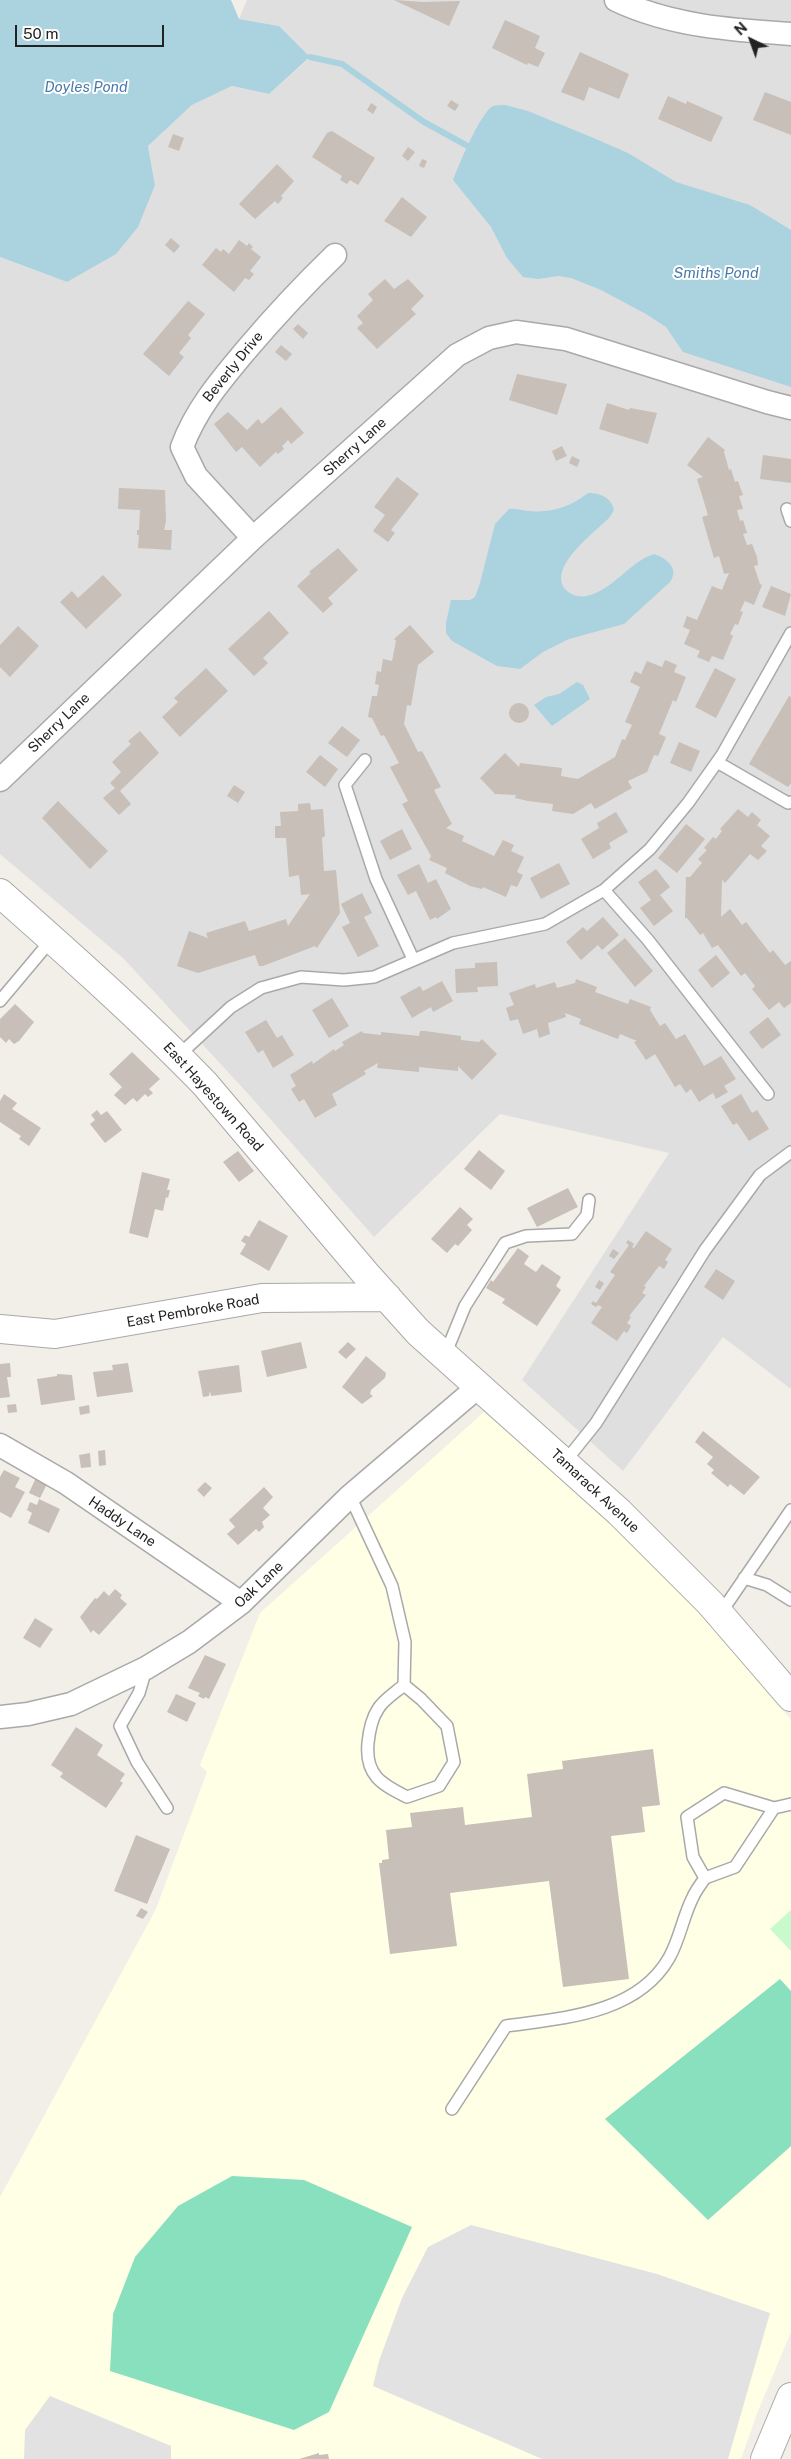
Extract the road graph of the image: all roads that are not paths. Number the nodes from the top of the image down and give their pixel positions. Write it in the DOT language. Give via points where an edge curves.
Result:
graph roads {
  1 [pos="616,0"];
  2 [pos="791,34"];
  3 [pos="335,255"];
  4 [pos="791,408"];
  5 [pos="787,509"];
  6 [pos="791,521"];
  7 [pos="253,538"];
  8 [pos="791,633"];
  9 [pos="365,760"];
  10 [pos="717,762"];
  11 [pos="0,780"];
  12 [pos="791,802"];
  13 [pos="604,890"];
  14 [pos="0,893"];
  15 [pos="52,939"];
  16 [pos="413,959"];
  17 [pos="0,1000"];
  18 [pos="178,1056"];
  19 [pos="768,1094"];
  20 [pos="791,1152"];
  21 [pos="589,1200"];
  22 [pos="387,1297"];
  23 [pos="0,1329"];
  24 [pos="444,1356"];
  25 [pos="478,1387"];
  26 [pos="0,1445"];
  27 [pos="564,1463"];
  28 [pos="350,1496"];
  29 [pos="791,1510"];
  30 [pos="744,1578"];
  31 [pos="791,1600"];
  32 [pos="241,1603"];
  33 [pos="720,1614"];
  34 [pos="146,1668"];
  35 [pos="404,1685"];
  36 [pos="791,1697"];
  37 [pos="0,1717"];
  38 [pos="791,1804"];
  39 [pos="167,1808"];
  40 [pos="774,1808"];
  41 [pos="705,1878"];
  42 [pos="452,2109"];
  43 [pos="791,2397"];
  44 [pos="766,2459"];
  1 -- 2 [label="street" via="640,12 716,30"];
  3 -- 7 [label="street, Beverly Drive" via="292,296 215,387 190,425 182,447 196,476"];
  4 -- 7 [label="street, Sherry Lane" via="566,339 516,332 489,338 457,355"];
  5 -- 6 [label="lane"];
  7 -- 11 [label="street, Sherry Lane"];
  8 -- 10 [label="lane"];
  9 -- 16 [label="lane" via="345,785 376,879"];
  10 -- 12 [label="lane"];
  10 -- 13 [label="lane" via="650,849"];
  13 -- 16 [label="lane" via="545,924 453,943"];
  13 -- 19 [label="lane" via="648,940"];
  14 -- 15 [label="street, East Hayestown Road"];
  15 -- 17 [label="lane"];
  15 -- 18 [label="street, East Hayestown Road"];
  16 -- 18 [label="lane" via="374,977 344,980 301,977 261,988 231,1007"];
  18 -- 22 [label="street, East Hayestown Road"];
  20 -- 27 [label="lane" via="760,1175 705,1250 596,1423"];
  21 -- 24 [label="lane" via="587,1216 572,1234 526,1236 504,1244 465,1306"];
  22 -- 23 [label="street, East Pembroke Road" via="262,1298 55,1334"];
  22 -- 24 [label="street, Tamarack Avenue"];
  24 -- 25 [label="street, Tamarack Avenue"];
  25 -- 27 [label="street, Tamarack Avenue"];
  25 -- 28 [label="street, Oak Lane"];
  26 -- 32 [label="street, Haddy Lane" via="66,1484"];
  27 -- 33 [label="street, Tamarack Avenue" via="620,1512"];
  28 -- 32 [label="street, Oak Lane"];
  28 -- 35 [label="lane" via="392,1586 405,1642"];
  29 -- 30 [label="lane"];
  30 -- 31 [label="lane" via="768,1585"];
  30 -- 33 [label="lane"];
  32 -- 34 [label="street, Oak Lane" via="189,1642"];
  33 -- 36 [label="street, Tamarack Avenue"];
  34 -- 37 [label="street, Oak Lane" via="71,1704"];
  34 -- 39 [label="lane" via="139,1693 120,1726 137,1762"];
  35 -- 35 [label="lane" via="378,1708 368,1736 367,1759 373,1775 387,1787 408,1797 439,1786 454,1762 447,1726"];
  38 -- 40 [label="lane"];
  40 -- 41 [label="lane" via="735,1866"];
  40 -- 41 [label="lane" via="724,1793 686,1817 693,1857"];
  41 -- 42 [label="lane" via="692,1898 684,1926 669,1958 654,1978 633,1996 575,2016 506,2026"];
  43 -- 44 [label="street"];
}
